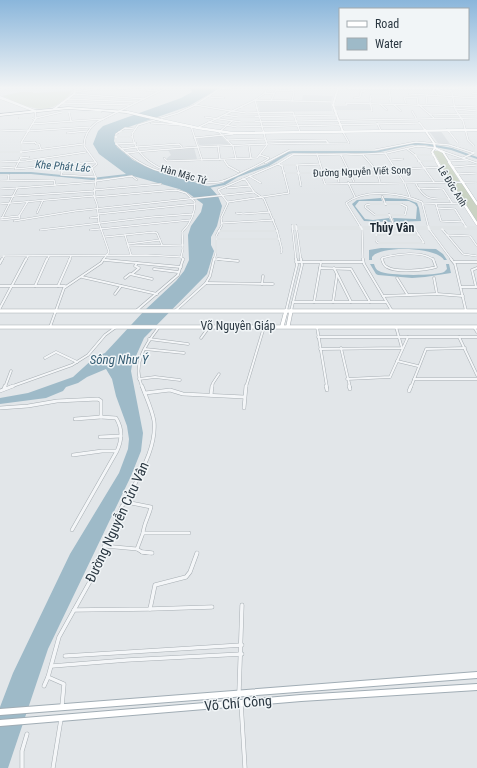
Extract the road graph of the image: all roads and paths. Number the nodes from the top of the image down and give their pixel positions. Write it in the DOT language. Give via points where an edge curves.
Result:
graph roads {
  1 [pos="32,124"];
  2 [pos="53,124"];
  3 [pos="95,124"];
  4 [pos="140,124"];
  5 [pos="164,124"];
  6 [pos="179,124"];
  7 [pos="205,124"];
  8 [pos="216,124"];
  9 [pos="229,124"];
  10 [pos="377,124"];
  11 [pos="384,124"];
  12 [pos="421,124"];
  13 [pos="464,124"];
  14 [pos="184,125"];
  15 [pos="340,125"];
  16 [pos="191,126"];
  17 [pos="226,126"];
  18 [pos="261,126"];
  19 [pos="299,126"];
  20 [pos="90,127"];
  21 [pos="197,128"];
  22 [pos="466,128"];
  23 [pos="134,129"];
  24 [pos="424,129"];
  25 [pos="447,129"];
  26 [pos="477,129"];
  27 [pos="381,130"];
  28 [pos="0,131"];
  29 [pos="28,131"];
  30 [pos="88,131"];
  31 [pos="343,131"];
  32 [pos="119,132"];
  33 [pos="132,132"];
  34 [pos="262,132"];
  35 [pos="301,132"];
  36 [pos="67,133"];
  37 [pos="220,133"];
  38 [pos="115,137"];
  39 [pos="132,137"];
  40 [pos="194,138"];
  41 [pos="226,140"];
  42 [pos="265,140"];
  43 [pos="302,142"];
  44 [pos="21,143"];
  45 [pos="136,143"];
  46 [pos="83,144"];
  47 [pos="116,144"];
  48 [pos="267,145"];
  49 [pos="435,145"];
  50 [pos="218,146"];
  51 [pos="233,146"];
  52 [pos="248,146"];
  53 [pos="137,147"];
  54 [pos="197,147"];
  55 [pos="458,147"];
  56 [pos="166,148"];
  57 [pos="183,148"];
  58 [pos="406,148"];
  59 [pos="122,149"];
  60 [pos="41,150"];
  61 [pos="139,151"];
  62 [pos="168,151"];
  63 [pos="441,151"];
  64 [pos="0,152"];
  65 [pos="21,152"];
  66 [pos="86,152"];
  67 [pos="126,153"];
  68 [pos="385,153"];
  69 [pos="317,154"];
  70 [pos="362,154"];
  71 [pos="473,154"];
  72 [pos="260,155"];
  73 [pos="327,155"];
  74 [pos="340,155"];
  75 [pos="415,155"];
  76 [pos="433,155"];
  77 [pos="477,156"];
  78 [pos="464,157"];
  79 [pos="21,158"];
  80 [pos="29,158"];
  81 [pos="164,158"];
  82 [pos="329,158"];
  83 [pos="236,159"];
  84 [pos="251,159"];
  85 [pos="403,159"];
  86 [pos="202,160"];
  87 [pos="220,160"];
  88 [pos="224,160"];
  89 [pos="391,160"];
  90 [pos="468,160"];
  91 [pos="418,161"];
  92 [pos="437,161"];
  93 [pos="449,161"];
  94 [pos="0,162"];
  95 [pos="19,162"];
  96 [pos="95,162"];
  97 [pos="263,163"];
  98 [pos="278,164"];
  99 [pos="320,164"];
  100 [pos="477,164"];
  101 [pos="59,165"];
  102 [pos="281,165"];
  103 [pos="297,165"];
  104 [pos="15,167"];
  105 [pos="441,167"];
  106 [pos="453,167"];
  107 [pos="0,168"];
  108 [pos="92,168"];
  109 [pos="423,168"];
  110 [pos="397,169"];
  111 [pos="376,170"];
  112 [pos="62,172"];
  113 [pos="174,172"];
  114 [pos="239,172"];
  115 [pos="349,172"];
  116 [pos="283,173"];
  117 [pos="299,173"];
  118 [pos="322,173"];
  119 [pos="336,173"];
  120 [pos="457,174"];
  121 [pos="477,174"];
  122 [pos="0,175"];
  123 [pos="248,176"];
  124 [pos="351,176"];
  125 [pos="378,176"];
  126 [pos="96,179"];
  127 [pos="242,179"];
  128 [pos="8,180"];
  129 [pos="137,180"];
  130 [pos="0,181"];
  131 [pos="339,182"];
  132 [pos="354,182"];
  133 [pos="380,182"];
  134 [pos="434,182"];
  135 [pos="477,182"];
  136 [pos="261,183"];
  137 [pos="348,183"];
  138 [pos="404,183"];
  139 [pos="452,183"];
  140 [pos="463,183"];
  141 [pos="160,184"];
  142 [pos="326,184"];
  143 [pos="416,184"];
  144 [pos="55,185"];
  145 [pos="250,186"];
  146 [pos="301,186"];
  147 [pos="17,188"];
  148 [pos="225,188"];
  149 [pos="418,188"];
  150 [pos="0,189"];
  151 [pos="94,191"];
  152 [pos="254,192"];
  153 [pos="222,195"];
  154 [pos="94,196"];
  155 [pos="382,196"];
  156 [pos="0,197"];
  157 [pos="14,197"];
  158 [pos="260,197"];
  159 [pos="355,197"];
  160 [pos="410,197"];
  161 [pos="193,199"];
  162 [pos="450,199"];
  163 [pos="44,200"];
  164 [pos="28,201"];
  165 [pos="228,202"];
  166 [pos="11,203"];
  167 [pos="0,204"];
  168 [pos="195,204"];
  169 [pos="423,204"];
  170 [pos="436,204"];
  171 [pos="452,204"];
  172 [pos="464,204"];
  173 [pos="477,204"];
  174 [pos="386,205"];
  175 [pos="98,208"];
  176 [pos="437,208"];
  177 [pos="270,212"];
  178 [pos="37,213"];
  179 [pos="236,213"];
  180 [pos="98,214"];
  181 [pos="193,214"];
  182 [pos="389,214"];
  183 [pos="100,217"];
  184 [pos="90,218"];
  185 [pos="1,219"];
  186 [pos="190,220"];
  187 [pos="274,220"];
  188 [pos="14,221"];
  189 [pos="393,222"];
  190 [pos="463,222"];
  191 [pos="99,223"];
  192 [pos="222,223"];
  193 [pos="297,227"];
  194 [pos="466,227"];
  195 [pos="477,227"];
  196 [pos="101,228"];
  197 [pos="362,228"];
  198 [pos="428,228"];
  199 [pos="376,229"];
  200 [pos="415,229"];
  201 [pos="442,229"];
  202 [pos="40,230"];
  203 [pos="90,230"];
  204 [pos="218,231"];
  205 [pos="278,231"];
  206 [pos="125,235"];
  207 [pos="376,235"];
  208 [pos="420,235"];
  209 [pos="447,235"];
  210 [pos="105,237"];
  211 [pos="216,239"];
  212 [pos="280,239"];
  213 [pos="160,240"];
  214 [pos="128,245"];
  215 [pos="162,245"];
  216 [pos="183,245"];
  217 [pos="477,246"];
  218 [pos="281,253"];
  219 [pos="108,255"];
  220 [pos="131,255"];
  221 [pos="0,256"];
  222 [pos="4,256"];
  223 [pos="28,256"];
  224 [pos="49,256"];
  225 [pos="70,256"];
  226 [pos="477,256"];
  227 [pos="181,257"];
  228 [pos="215,259"];
  229 [pos="105,260"];
  230 [pos="238,261"];
  231 [pos="382,261"];
  232 [pos="296,262"];
  233 [pos="302,262"];
  234 [pos="322,262"];
  235 [pos="363,262"];
  236 [pos="454,262"];
  237 [pos="477,262"];
  238 [pos="0,263"];
  239 [pos="138,263"];
  240 [pos="182,267"];
  241 [pos="320,268"];
  242 [pos="334,268"];
  243 [pos="477,268"];
  244 [pos="154,269"];
  245 [pos="178,272"];
  246 [pos="132,274"];
  247 [pos="337,274"];
  248 [pos="263,276"];
  249 [pos="81,277"];
  250 [pos="125,278"];
  251 [pos="397,278"];
  252 [pos="434,278"];
  253 [pos="152,279"];
  254 [pos="206,283"];
  255 [pos="262,284"];
  256 [pos="273,284"];
  257 [pos="0,286"];
  258 [pos="12,286"];
  259 [pos="35,286"];
  260 [pos="58,286"];
  261 [pos="66,286"];
  262 [pos="122,286"];
  263 [pos="460,287"];
  264 [pos="476,287"];
  265 [pos="115,294"];
  266 [pos="157,294"];
  267 [pos="408,294"];
  268 [pos="437,294"];
  269 [pos="383,296"];
  270 [pos="463,296"];
  271 [pos="293,302"];
  272 [pos="314,302"];
  273 [pos="333,302"];
  274 [pos="352,302"];
  275 [pos="370,302"];
  276 [pos="387,302"];
  277 [pos="0,310"];
  278 [pos="54,311"];
  279 [pos="137,311"];
  280 [pos="173,311"];
  281 [pos="286,311"];
  282 [pos="291,311"];
  283 [pos="392,311"];
  284 [pos="466,311"];
  285 [pos="477,311"];
  286 [pos="159,326"];
  287 [pos="209,326"];
  288 [pos="264,326"];
  289 [pos="282,326"];
  290 [pos="288,326"];
  291 [pos="317,326"];
  292 [pos="396,326"];
  293 [pos="476,326"];
  294 [pos="0,327"];
  295 [pos="50,327"];
  296 [pos="118,327"];
  297 [pos="477,332"];
  298 [pos="318,337"];
  299 [pos="399,337"];
  300 [pos="408,337"];
  301 [pos="459,337"];
  302 [pos="477,337"];
  303 [pos="201,338"];
  304 [pos="149,339"];
  305 [pos="188,344"];
  306 [pos="320,348"];
  307 [pos="341,348"];
  308 [pos="402,348"];
  309 [pos="465,348"];
  310 [pos="145,349"];
  311 [pos="184,353"];
  312 [pos="45,358"];
  313 [pos="397,361"];
  314 [pos="77,362"];
  315 [pos="418,366"];
  316 [pos="11,371"];
  317 [pos="219,374"];
  318 [pos="477,375"];
  319 [pos="139,379"];
  320 [pos="348,379"];
  321 [pos="413,379"];
  322 [pos="477,379"];
  323 [pos="180,380"];
  324 [pos="2,390"];
  325 [pos="327,390"];
  326 [pos="350,390"];
  327 [pos="409,390"];
  328 [pos="145,393"];
  329 [pos="211,395"];
  330 [pos="244,397"];
  331 [pos="0,408"];
  332 [pos="244,408"];
  333 [pos="101,417"];
  334 [pos="75,419"];
  335 [pos="121,436"];
  336 [pos="100,437"];
  337 [pos="116,451"];
  338 [pos="73,456"];
  339 [pos="126,502"];
  340 [pos="72,530"];
  341 [pos="143,533"];
  342 [pos="189,533"];
  343 [pos="104,546"];
  344 [pos="137,549"];
  345 [pos="152,553"];
  346 [pos="197,553"];
  347 [pos="242,605"];
  348 [pos="212,607"];
  349 [pos="150,609"];
  350 [pos="74,610"];
  351 [pos="242,645"];
  352 [pos="242,654"];
  353 [pos="65,656"];
  354 [pos="52,666"];
  355 [pos="477,675"];
  356 [pos="48,677"];
  357 [pos="44,686"];
  358 [pos="477,687"];
  359 [pos="299,689"];
  360 [pos="239,693"];
  361 [pos="300,698"];
  362 [pos="241,703"];
  363 [pos="62,707"];
  364 [pos="0,712"];
  365 [pos="61,719"];
  366 [pos="0,723"];
  367 [pos="27,734"];
  368 [pos="22,768"];
  369 [pos="53,768"];
  370 [pos="245,768"];
  1 -- 2 [label="street"];
  1 -- 29 [label="street"];
  3 -- 20 [label="street"];
  4 -- 23 [label="street"];
  5 -- 14 [label="street"];
  6 -- 14 [label="main road"];
  7 -- 21 [label="street"];
  8 -- 17 [label="street"];
  9 -- 17 [label="street"];
  10 -- 11 [label="street"];
  10 -- 15 [label="street"];
  10 -- 27 [label="street"];
  12 -- 24 [label="street, Lê Đức Anh"];
  13 -- 22 [label="street"];
  14 -- 16 [label="main road"];
  15 -- 19 [label="street"];
  15 -- 31 [label="street"];
  16 -- 21 [label="main road"];
  16 -- 40 [label="street"];
  17 -- 18 [label="street"];
  17 -- 37 [label="street"];
  18 -- 19 [label="street"];
  18 -- 34 [label="street"];
  19 -- 35 [label="street"];
  20 -- 29 [label="street"];
  20 -- 30 [label="street"];
  21 -- 37 [label="main road"];
  22 -- 24 [label="main road"];
  22 -- 25 [label="main road"];
  22 -- 26 [label="main road"];
  22 -- 71 [label="street" via="468,140 474,146"];
  23 -- 32 [label="street" via="125,128"];
  23 -- 33 [label="street"];
  24 -- 25 [label="main road"];
  24 -- 27 [label="main road"];
  24 -- 49 [label="street, Lê Đức Anh"];
  25 -- 55 [label="street"];
  27 -- 31 [label="main road"];
  28 -- 29 [label="street"];
  29 -- 44 [label="street"];
  30 -- 36 [label="street"];
  30 -- 46 [label="street"];
  31 -- 35 [label="main road"];
  31 -- 43 [label="street" via="350,143"];
  32 -- 33 [label="street"];
  32 -- 38 [label="street"];
  33 -- 39 [label="street"];
  34 -- 35 [label="main road"];
  34 -- 37 [label="main road"];
  34 -- 37 [label="main road"];
  34 -- 42 [label="street"];
  37 -- 40 [label="street"];
  37 -- 41 [label="street"];
  38 -- 39 [label="street"];
  38 -- 47 [label="street"];
  39 -- 45 [label="street"];
  40 -- 54 [label="street"];
  41 -- 42 [label="street"];
  41 -- 51 [label="street"];
  42 -- 43 [label="street"];
  42 -- 48 [label="street"];
  43 -- 48 [label="street"];
  44 -- 60 [label="street" via="35,142"];
  44 -- 65 [label="street"];
  45 -- 47 [label="street"];
  45 -- 53 [label="street, Hàn Mặc Tử"];
  46 -- 60 [label="street"];
  46 -- 66 [label="street"];
  47 -- 59 [label="street"];
  48 -- 52 [label="street"];
  48 -- 72 [label="street"];
  49 -- 55 [label="street"];
  49 -- 58 [label="street"];
  49 -- 63 [label="street, Lê Đức Anh"];
  49 -- 76 [label="street, Lê Đức Anh"];
  49 -- 97 [label="street, Hàn Mặc Tử" via="410,142 375,150 296,149 286,151"];
  50 -- 51 [label="street"];
  50 -- 54 [label="street"];
  50 -- 87 [label="street"];
  51 -- 52 [label="street"];
  51 -- 83 [label="street"];
  52 -- 84 [label="street"];
  53 -- 57 [label="street" via="178,144"];
  53 -- 59 [label="street"];
  53 -- 61 [label="street, Hàn Mặc Tử"];
  54 -- 57 [label="street"];
  54 -- 86 [label="street"];
  55 -- 71 [label="street"];
  56 -- 57 [label="street"];
  56 -- 61 [label="street"];
  56 -- 62 [label="street"];
  58 -- 68 [label="street"];
  58 -- 75 [label="street"];
  59 -- 67 [label="street"];
  60 -- 65 [label="street"];
  61 -- 67 [label="street"];
  61 -- 113 [label="street, Hàn Mặc Tử" via="155,166"];
  63 -- 78 [label="street"];
  63 -- 93 [label="street, Lê Đức Anh"];
  64 -- 65 [label="street"];
  65 -- 79 [label="street"];
  66 -- 95 [label="street"];
  66 -- 96 [label="street"];
  67 -- 113 [label="street" via="155,169"];
  68 -- 70 [label="street"];
  68 -- 89 [label="street"];
  69 -- 73 [label="street"];
  69 -- 98 [label="street" via="291,155"];
  69 -- 99 [label="street"];
  70 -- 74 [label="street"];
  70 -- 111 [label="street"];
  71 -- 77 [label="street"];
  71 -- 78 [label="street"];
  72 -- 84 [label="street"];
  72 -- 97 [label="street" via="269,158"];
  73 -- 74 [label="street"];
  73 -- 82 [label="street"];
  74 -- 115 [label="street"];
  75 -- 76 [label="street"];
  75 -- 91 [label="street"];
  76 -- 92 [label="street, Lê Đức Anh"];
  78 -- 90 [label="street"];
  79 -- 80 [label="street"];
  79 -- 95 [label="street"];
  81 -- 86 [label="street" via="167,161"];
  83 -- 84 [label="street"];
  83 -- 88 [label="street"];
  85 -- 89 [label="street"];
  86 -- 87 [label="street"];
  87 -- 88 [label="street"];
  88 -- 114 [label="street" via="228,166"];
  89 -- 110 [label="street"];
  90 -- 93 [label="street"];
  90 -- 100 [label="street"];
  91 -- 92 [label="street"];
  91 -- 109 [label="street"];
  92 -- 105 [label="street, Lê Đức Anh"];
  93 -- 106 [label="street, Lê Đức Anh"];
  94 -- 95 [label="street"];
  95 -- 104 [label="street"];
  96 -- 101 [label="street"];
  96 -- 108 [label="street" via="97,165"];
  97 -- 114 [label="street, Hàn Mặc Tử"];
  98 -- 102 [label="street"];
  98 -- 123 [label="street"];
  99 -- 103 [label="street"];
  99 -- 118 [label="street"];
  100 -- 106 [label="street"];
  101 -- 104 [label="street" via="19,169"];
  101 -- 112 [label="street"];
  102 -- 103 [label="street"];
  102 -- 116 [label="street"];
  103 -- 117 [label="street"];
  104 -- 107 [label="street"];
  105 -- 109 [label="street, Đường Nguyễn Viết Song"];
  105 -- 139 [label="street, Lê Đức Anh"];
  106 -- 120 [label="street, Lê Đức Anh"];
  108 -- 112 [label="street"];
  108 -- 126 [label="street"];
  109 -- 110 [label="street, Đường Nguyễn Viết Song"];
  109 -- 134 [label="street"];
  110 -- 111 [label="street, Đường Nguyễn Viết Song"];
  110 -- 138 [label="street"];
  111 -- 115 [label="street, Đường Nguyễn Viết Song"];
  111 -- 125 [label="street"];
  112 -- 126 [label="street" via="61,175"];
  113 -- 114 [label="street, Hàn Mặc Tử" via="212,182 224,180"];
  115 -- 119 [label="street, Đường Nguyễn Viết Song"];
  115 -- 124 [label="street"];
  116 -- 117 [label="street, Đường Nguyễn Viết Song"];
  116 -- 158 [label="street" via="289,193"];
  117 -- 118 [label="street, Đường Nguyễn Viết Song"];
  117 -- 146 [label="street"];
  118 -- 119 [label="street, Đường Nguyễn Viết Song"];
  118 -- 142 [label="street" via="323,182"];
  119 -- 131 [label="street"];
  120 -- 121 [label="street"];
  120 -- 140 [label="street, Lê Đức Anh"];
  122 -- 128 [label="street" via="9,176"];
  123 -- 127 [label="street"];
  123 -- 136 [label="street"];
  124 -- 125 [label="street"];
  124 -- 132 [label="street"];
  125 -- 133 [label="street"];
  126 -- 129 [label="street" via="132,176"];
  126 -- 144 [label="street"];
  126 -- 151 [label="street"];
  127 -- 145 [label="street"];
  127 -- 148 [label="street"];
  128 -- 130 [label="street"];
  128 -- 144 [label="street" via="54,180"];
  131 -- 137 [label="street"];
  131 -- 142 [label="street"];
  132 -- 133 [label="street"];
  132 -- 137 [label="street"];
  133 -- 138 [label="street"];
  134 -- 138 [label="street"];
  134 -- 139 [label="street"];
  135 -- 140 [label="street"];
  137 -- 138 [label="street"];
  137 -- 142 [label="street"];
  137 -- 159 [label="street"];
  138 -- 143 [label="street"];
  138 -- 160 [label="street"];
  139 -- 140 [label="street"];
  139 -- 143 [label="street"];
  139 -- 172 [label="street, Lê Đức Anh"];
  140 -- 173 [label="street, Lê Đức Anh"];
  141 -- 151 [label="street"];
  143 -- 149 [label="street"];
  144 -- 147 [label="street"];
  145 -- 148 [label="street"];
  145 -- 152 [label="street"];
  147 -- 150 [label="street"];
  147 -- 157 [label="street"];
  148 -- 153 [label="street" via="218,190"];
  149 -- 162 [label="street" via="421,194 430,198"];
  149 -- 162 [label="street" via="443,189"];
  151 -- 154 [label="street"];
  151 -- 157 [label="street"];
  152 -- 153 [label="street"];
  152 -- 158 [label="street"];
  153 -- 161 [label="street"];
  153 -- 165 [label="street"];
  154 -- 161 [label="street" via="176,190 186,193"];
  154 -- 163 [label="street"];
  154 -- 175 [label="street"];
  155 -- 159 [label="street"];
  155 -- 160 [label="street"];
  155 -- 174 [label="street"];
  156 -- 157 [label="street"];
  157 -- 166 [label="street"];
  158 -- 165 [label="street"];
  158 -- 177 [label="street" via="264,199"];
  159 -- 197 [label="street" via="346,203"];
  160 -- 169 [label="street"];
  161 -- 168 [label="street"];
  161 -- 175 [label="street"];
  162 -- 171 [label="street"];
  163 -- 164 [label="street"];
  163 -- 178 [label="street"];
  164 -- 166 [label="street"];
  164 -- 185 [label="street" via="19,216 21,217"];
  165 -- 192 [label="street" via="221,218"];
  166 -- 167 [label="street"];
  166 -- 185 [label="street"];
  168 -- 180 [label="street"];
  168 -- 181 [label="street"];
  169 -- 170 [label="street"];
  169 -- 198 [label="street"];
  170 -- 171 [label="street"];
  170 -- 176 [label="street"];
  171 -- 172 [label="street"];
  172 -- 195 [label="street, Lê Đức Anh"];
  174 -- 182 [label="street" via="401,204 407,207 405,214"];
  174 -- 182 [label="street" via="365,206 374,214"];
  175 -- 180 [label="street"];
  175 -- 188 [label="street"];
  176 -- 190 [label="street" via="455,209"];
  176 -- 190 [label="street" via="440,221"];
  177 -- 179 [label="street"];
  177 -- 187 [label="street"];
  180 -- 183 [label="street"];
  181 -- 186 [label="street"];
  181 -- 191 [label="street"];
  182 -- 189 [label="street"];
  183 -- 184 [label="street"];
  183 -- 191 [label="street"];
  186 -- 196 [label="street"];
  186 -- 216 [label="street" via="182,232"];
  187 -- 192 [label="street"];
  187 -- 205 [label="street"];
  190 -- 194 [label="street"];
  191 -- 196 [label="street"];
  191 -- 202 [label="street"];
  192 -- 204 [label="street"];
  193 -- 197 [label="street"];
  193 -- 232 [label="street" via="292,227"];
  193 -- 233 [label="street"];
  194 -- 195 [label="street"];
  194 -- 198 [label="street"];
  195 -- 201 [label="street"];
  196 -- 203 [label="street"];
  196 -- 210 [label="street"];
  197 -- 198 [label="street"];
  197 -- 199 [label="street"];
  197 -- 235 [label="street"];
  198 -- 200 [label="street"];
  198 -- 201 [label="street"];
  198 -- 236 [label="street"];
  199 -- 200 [label="street"];
  199 -- 207 [label="street"];
  200 -- 208 [label="street"];
  201 -- 209 [label="street"];
  204 -- 205 [label="street"];
  204 -- 211 [label="street"];
  205 -- 212 [label="street"];
  206 -- 210 [label="street"];
  206 -- 213 [label="street" via="154,232"];
  206 -- 214 [label="street"];
  207 -- 208 [label="street"];
  207 -- 208 [label="street" via="376,242 380,243 424,243"];
  209 -- 217 [label="street" via="469,235"];
  209 -- 226 [label="street" via="463,254"];
  210 -- 219 [label="street" via="109,248"];
  211 -- 212 [label="street"];
  211 -- 228 [label="street"];
  212 -- 218 [label="street"];
  213 -- 214 [label="street"];
  213 -- 215 [label="street"];
  214 -- 215 [label="street"];
  214 -- 220 [label="street"];
  215 -- 216 [label="street"];
  216 -- 227 [label="street"];
  219 -- 220 [label="street"];
  219 -- 225 [label="street"];
  219 -- 229 [label="street"];
  220 -- 227 [label="street"];
  221 -- 222 [label="street"];
  222 -- 223 [label="street"];
  222 -- 238 [label="street"];
  223 -- 224 [label="street"];
  223 -- 258 [label="street"];
  224 -- 225 [label="street"];
  224 -- 259 [label="street"];
  225 -- 260 [label="street"];
  227 -- 240 [label="street" via="184,260"];
  228 -- 230 [label="street"];
  228 -- 254 [label="street"];
  229 -- 239 [label="street"];
  229 -- 249 [label="street"];
  231 -- 231 [label="street" via="386,268 392,269 429,270 436,266 433,258 420,255 387,255"];
  232 -- 233 [label="street"];
  232 -- 281 [label="street"];
  233 -- 234 [label="street"];
  233 -- 271 [label="street"];
  234 -- 235 [label="street"];
  234 -- 241 [label="street"];
  235 -- 269 [label="street"];
  236 -- 237 [label="street"];
  236 -- 263 [label="street"];
  239 -- 240 [label="street"];
  239 -- 246 [label="street" via="135,266 139,268"];
  240 -- 245 [label="street"];
  241 -- 242 [label="street"];
  241 -- 272 [label="street"];
  242 -- 247 [label="street"];
  242 -- 275 [label="street" via="352,269"];
  243 -- 264 [label="street" via="472,270"];
  244 -- 245 [label="street"];
  245 -- 266 [label="street" via="178,275"];
  246 -- 250 [label="street"];
  246 -- 253 [label="street"];
  247 -- 273 [label="street"];
  247 -- 274 [label="street"];
  248 -- 255 [label="street"];
  249 -- 261 [label="street"];
  249 -- 262 [label="street"];
  251 -- 267 [label="street"];
  252 -- 268 [label="street"];
  254 -- 255 [label="street"];
  254 -- 280 [label="street"];
  255 -- 256 [label="street"];
  257 -- 258 [label="street"];
  258 -- 259 [label="street"];
  258 -- 277 [label="street"];
  259 -- 260 [label="street"];
  260 -- 261 [label="street"];
  261 -- 278 [label="street"];
  262 -- 265 [label="street"];
  262 -- 266 [label="street"];
  263 -- 264 [label="street"];
  263 -- 270 [label="street"];
  266 -- 279 [label="street"];
  267 -- 268 [label="street"];
  267 -- 269 [label="street"];
  268 -- 270 [label="street"];
  269 -- 276 [label="street"];
  270 -- 284 [label="street"];
  271 -- 272 [label="street"];
  271 -- 282 [label="street"];
  272 -- 273 [label="street"];
  273 -- 274 [label="street"];
  274 -- 275 [label="street"];
  275 -- 276 [label="street"];
  276 -- 283 [label="street"];
  277 -- 278 [label="street, Võ Nguyên Giáp"];
  278 -- 279 [label="street, Võ Nguyên Giáp"];
  278 -- 295 [label="street"];
  279 -- 280 [label="street, Võ Nguyên Giáp"];
  280 -- 281 [label="street, Võ Nguyên Giáp"];
  281 -- 282 [label="street, Võ Nguyên Giáp"];
  281 -- 289 [label="street"];
  282 -- 283 [label="street, Võ Nguyên Giáp"];
  282 -- 290 [label="street"];
  283 -- 284 [label="street, Võ Nguyên Giáp"];
  284 -- 285 [label="street, Võ Nguyên Giáp"];
  286 -- 287 [label="street, Võ Nguyên Giáp"];
  286 -- 296 [label="street, Võ Nguyên Giáp"];
  286 -- 304 [label="street, Đường Nguyễn Cửu Vân"];
  287 -- 288 [label="street, Võ Nguyên Giáp"];
  287 -- 303 [label="street"];
  288 -- 289 [label="street, Võ Nguyên Giáp"];
  288 -- 330 [label="street"];
  289 -- 290 [label="street, Võ Nguyên Giáp"];
  290 -- 291 [label="street, Võ Nguyên Giáp"];
  291 -- 292 [label="street, Võ Nguyên Giáp"];
  291 -- 298 [label="street"];
  292 -- 293 [label="street, Võ Nguyên Giáp"];
  292 -- 299 [label="street"];
  293 -- 297 [label="street"];
  294 -- 295 [label="street, Võ Nguyên Giáp"];
  295 -- 296 [label="street, Võ Nguyên Giáp"];
  296 -- 314 [label="street" via="105,335 88,355"];
  298 -- 299 [label="street"];
  298 -- 306 [label="street"];
  299 -- 300 [label="street"];
  299 -- 308 [label="street"];
  300 -- 301 [label="street"];
  300 -- 308 [label="street"];
  301 -- 302 [label="street"];
  301 -- 309 [label="street"];
  304 -- 305 [label="street"];
  304 -- 310 [label="street, Đường Nguyễn Cửu Vân"];
  306 -- 307 [label="street"];
  306 -- 325 [label="street"];
  307 -- 308 [label="street"];
  307 -- 320 [label="street"];
  308 -- 313 [label="street"];
  309 -- 315 [label="street" via="426,349"];
  309 -- 318 [label="street"];
  310 -- 311 [label="street"];
  310 -- 319 [label="street, Đường Nguyễn Cửu Vân" via="137,370"];
  312 -- 314 [label="street" via="56,352"];
  313 -- 315 [label="street"];
  313 -- 320 [label="street" via="390,378"];
  314 -- 324 [label="street" via="64,369"];
  315 -- 321 [label="street"];
  316 -- 324 [label="street"];
  317 -- 329 [label="street" via="213,383"];
  319 -- 323 [label="street" via="155,377"];
  319 -- 328 [label="street, Đường Nguyễn Cửu Vân"];
  320 -- 326 [label="street"];
  321 -- 322 [label="street"];
  321 -- 327 [label="street"];
  328 -- 329 [label="street" via="170,390 183,394"];
  328 -- 339 [label="street, Đường Nguyễn Cửu Vân" via="153,418 152,435 145,462"];
  329 -- 330 [label="street"];
  330 -- 332 [label="street"];
  331 -- 333 [label="street" via="98,399 101,401"];
  333 -- 334 [label="street"];
  333 -- 335 [label="street" via="116,418"];
  335 -- 336 [label="street"];
  335 -- 337 [label="street"];
  337 -- 338 [label="street"];
  337 -- 340 [label="street"];
  339 -- 341 [label="street" via="151,508 144,523"];
  339 -- 343 [label="street, Đường Nguyễn Cửu Vân"];
  341 -- 342 [label="street"];
  341 -- 344 [label="street"];
  343 -- 344 [label="street"];
  343 -- 350 [label="street, Đường Nguyễn Cửu Vân" via="93,576"];
  344 -- 345 [label="street"];
  346 -- 349 [label="street" via="186,577 155,585"];
  347 -- 351 [label="street"];
  348 -- 349 [label="street"];
  349 -- 350 [label="street"];
  350 -- 354 [label="street, Đường Nguyễn Cửu Vân" via="59,636"];
  351 -- 352 [label="street"];
  351 -- 353 [label="street"];
  352 -- 354 [label="street"];
  352 -- 360 [label="street"];
  354 -- 356 [label="street, Đường Nguyễn Cửu Vân"];
  355 -- 359 [label="main road, Võ Chí Công"];
  356 -- 357 [label="street, Đường Nguyễn Cửu Vân"];
  356 -- 363 [label="street" via="64,684"];
  358 -- 361 [label="main road, Võ Chí Công"];
  359 -- 360 [label="main road, Võ Chí Công"];
  359 -- 361 [label="main road"];
  360 -- 363 [label="main road, Võ Chí Công"];
  361 -- 362 [label="main road, Võ Chí Công"];
  362 -- 365 [label="main road, Võ Chí Công"];
  362 -- 370 [label="street"];
  363 -- 364 [label="main road, Võ Chí Công"];
  365 -- 366 [label="main road, Võ Chí Công"];
  365 -- 369 [label="street"];
  367 -- 368 [label="street" via="20,757"];
}
